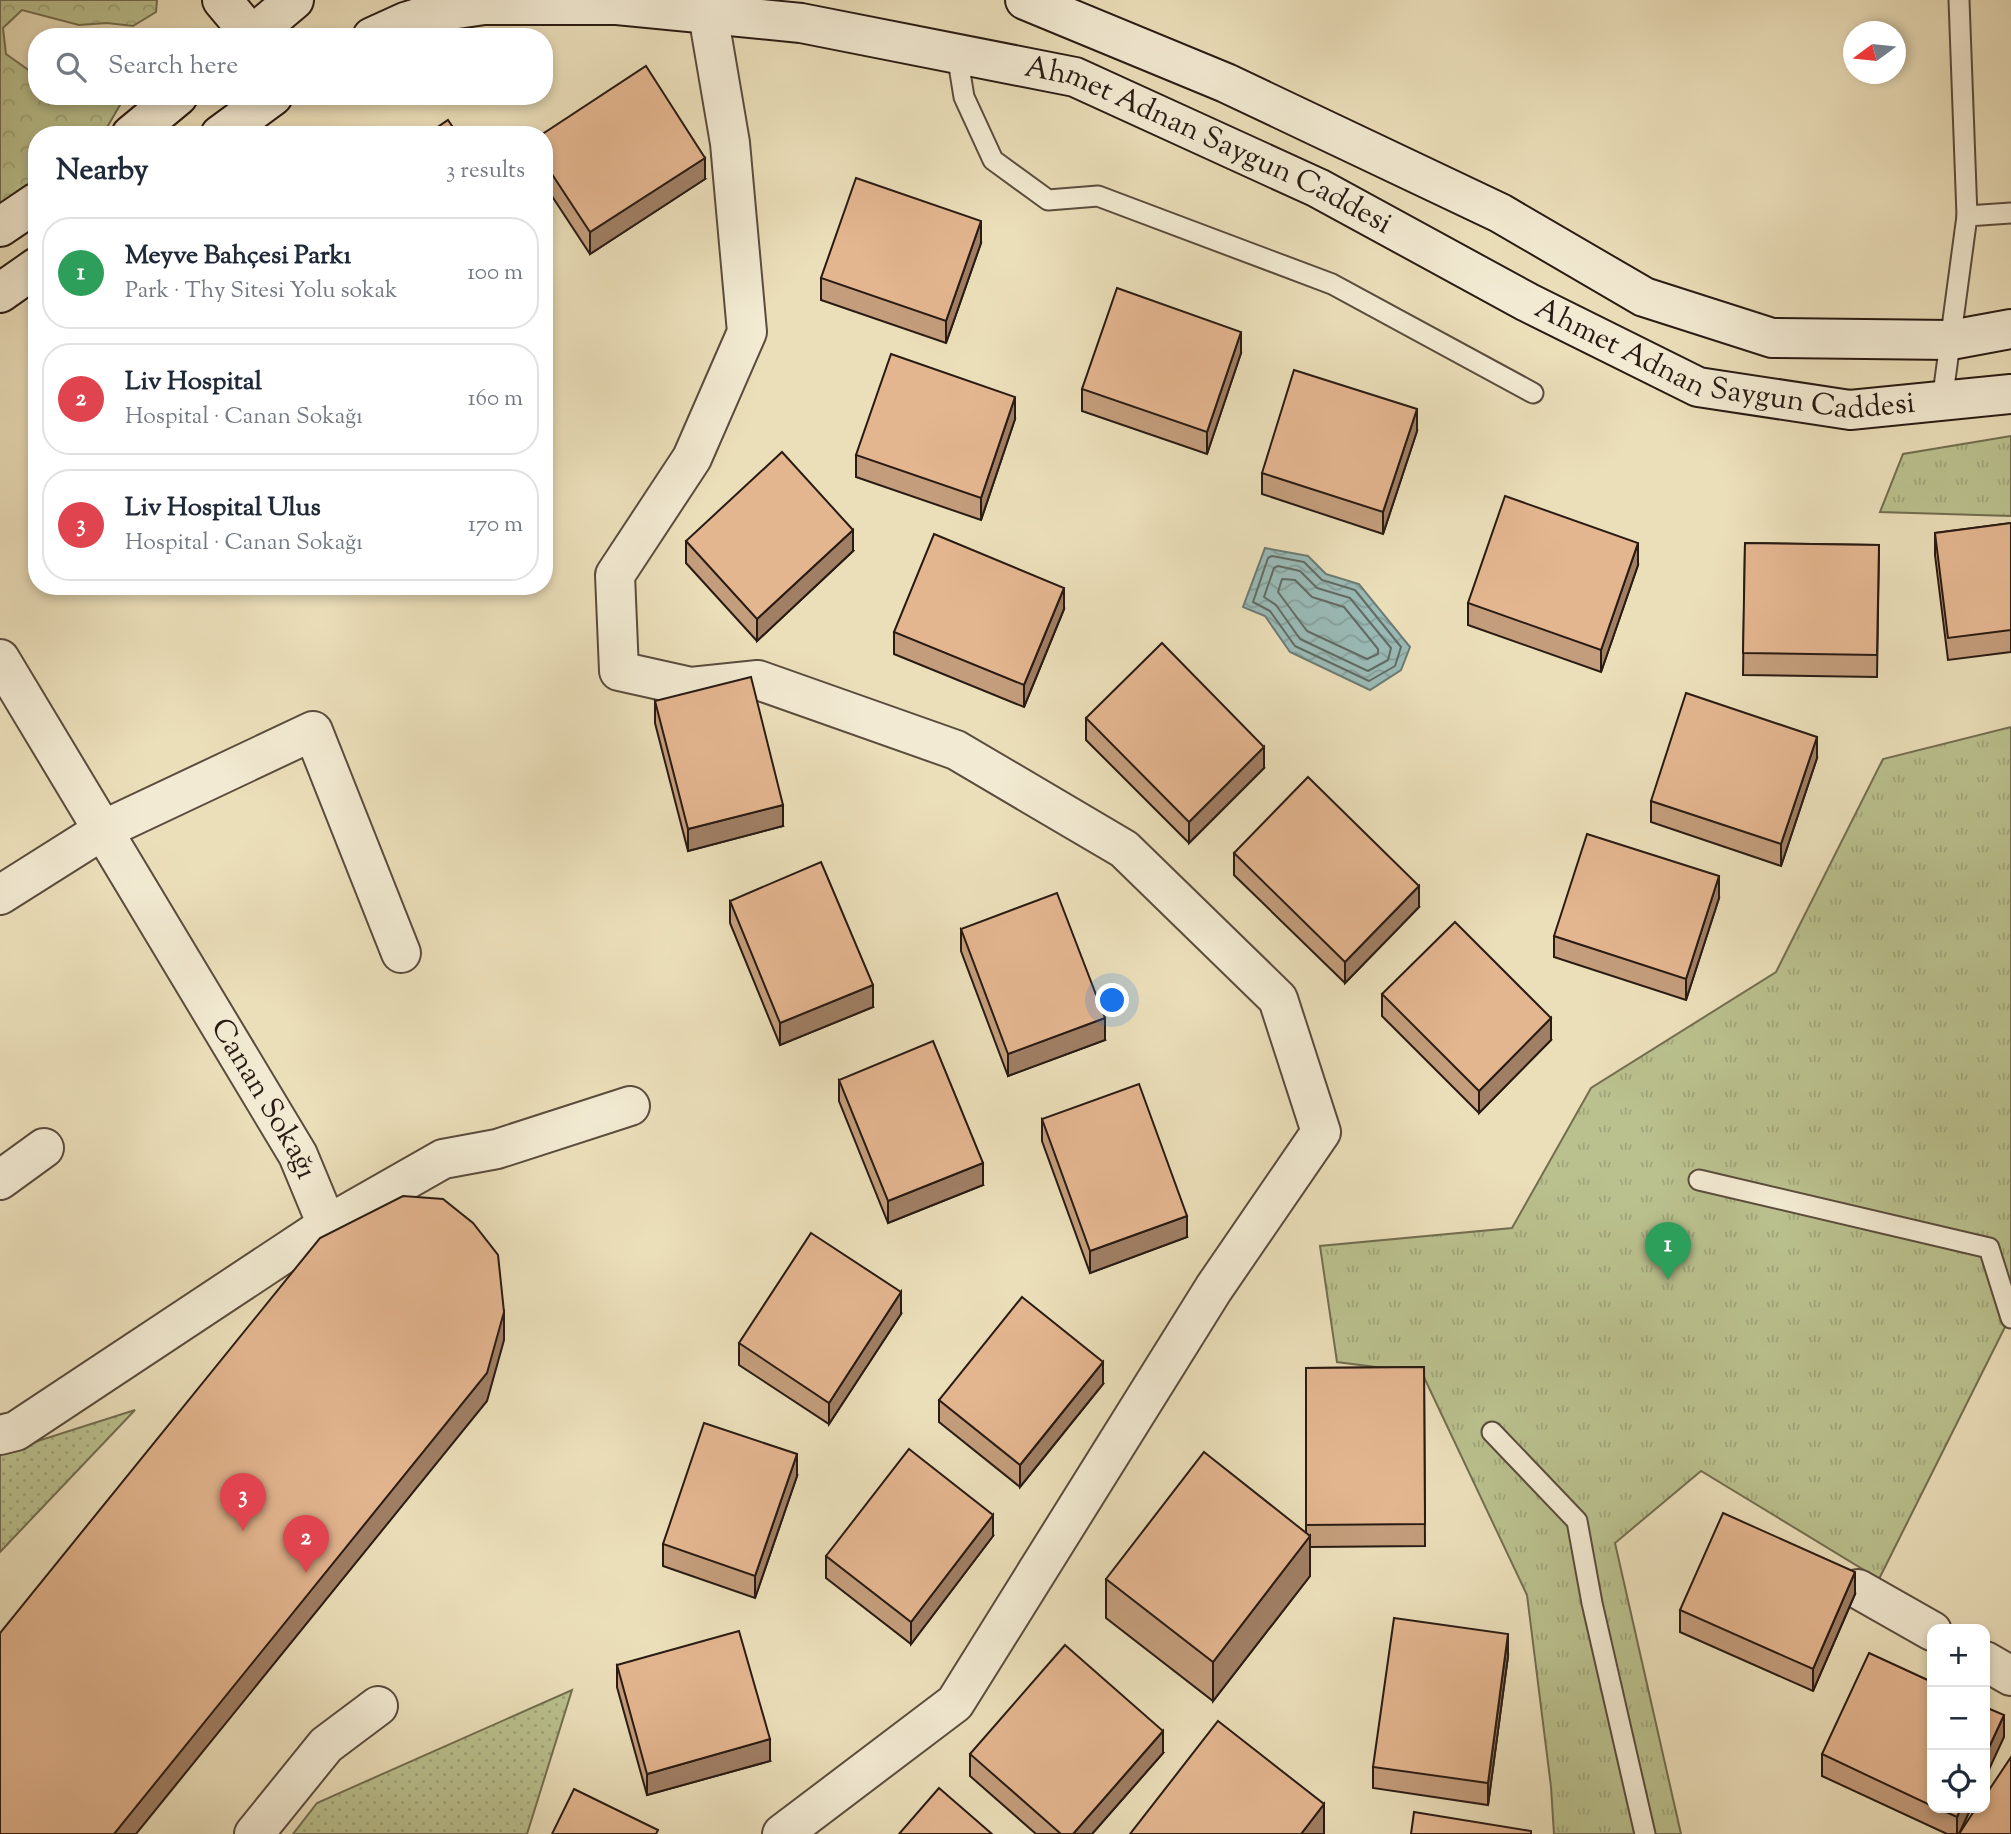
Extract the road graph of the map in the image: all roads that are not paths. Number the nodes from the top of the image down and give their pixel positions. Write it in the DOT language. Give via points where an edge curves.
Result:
graph roads {
  1 [pos="222,0"];
  2 [pos="294,0"];
  3 [pos="1025,0"];
  4 [pos="1959,0"];
  5 [pos="708,14"];
  6 [pos="379,23"];
  7 [pos="245,28"];
  8 [pos="261,28"];
  9 [pos="957,54"];
  10 [pos="167,105"];
  11 [pos="261,105"];
  12 [pos="142,126"];
  13 [pos="232,126"];
  14 [pos="28,208"];
  15 [pos="2011,213"];
  16 [pos="1967,216"];
  17 [pos="0,227"];
  18 [pos="28,273"];
  19 [pos="0,293"];
  20 [pos="2011,329"];
  21 [pos="1951,340"];
  22 [pos="1533,393"];
  23 [pos="2011,394"];
  24 [pos="1942,402"];
  25 [pos="0,659"];
  26 [pos="103,830"];
  27 [pos="0,895"];
  28 [pos="401,953"];
  29 [pos="630,1106"];
  30 [pos="44,1148"];
  31 [pos="0,1180"];
  32 [pos="1699,1180"];
  33 [pos="327,1225"];
  34 [pos="2011,1318"];
  35 [pos="5,1424"];
  36 [pos="1492,1432"];
  37 [pos="1858,1589"];
  38 [pos="1927,1628"];
  39 [pos="1990,1664"];
  40 [pos="2011,1676"];
  41 [pos="378,1706"];
  42 [pos="254,1834"];
  43 [pos="782,1834"];
  44 [pos="1645,1834"];
  1 -- 7 [label="street"];
  2 -- 8 [label="street"];
  3 -- 21 [label="street, Ahmet Adnan Saygun Caddesi" via="1226,83 1500,213 1644,297 1772,338"];
  4 -- 16 [label="lane"];
  5 -- 6 [label="street, Ahmet Adnan Saygun Caddesi" via="617,5 484,5"];
  5 -- 9 [label="street, Ahmet Adnan Saygun Caddesi" via="801,23"];
  5 -- 43 [label="street" via="730,144 747,332 692,458 615,575 619,671 691,687 758,680 956,750 1124,849 1278,999 1321,1132 1214,1288 955,1703"];
  9 -- 22 [label="lane" via="964,97 993,160 1048,200 1098,196 1332,285"];
  9 -- 24 [label="street, Ahmet Adnan Saygun Caddesi" via="1087,82 1318,188 1527,302 1698,387 1850,410"];
  10 -- 12 [label="street"];
  11 -- 13 [label="street"];
  14 -- 17 [label="street"];
  15 -- 16 [label="lane"];
  16 -- 21 [label="lane"];
  18 -- 19 [label="street"];
  20 -- 21 [label="street, Ahmet Adnan Saygun Caddesi"];
  21 -- 24 [label="lane"];
  23 -- 24 [label="street, Ahmet Adnan Saygun Caddesi"];
  25 -- 26 [label="street, Canan Sokağı"];
  26 -- 27 [label="street"];
  26 -- 28 [label="street" via="313,731"];
  26 -- 33 [label="street, Canan Sokağı" via="298,1155"];
  29 -- 33 [label="street" via="497,1149 443,1159"];
  30 -- 31 [label="street"];
  32 -- 34 [label="lane" via="1989,1248"];
  33 -- 35 [label="street"];
  36 -- 44 [label="lane" via="1577,1521"];
  37 -- 38 [label="street"];
  39 -- 40 [label="street"];
  41 -- 42 [label="street" via="326,1745"];
}
